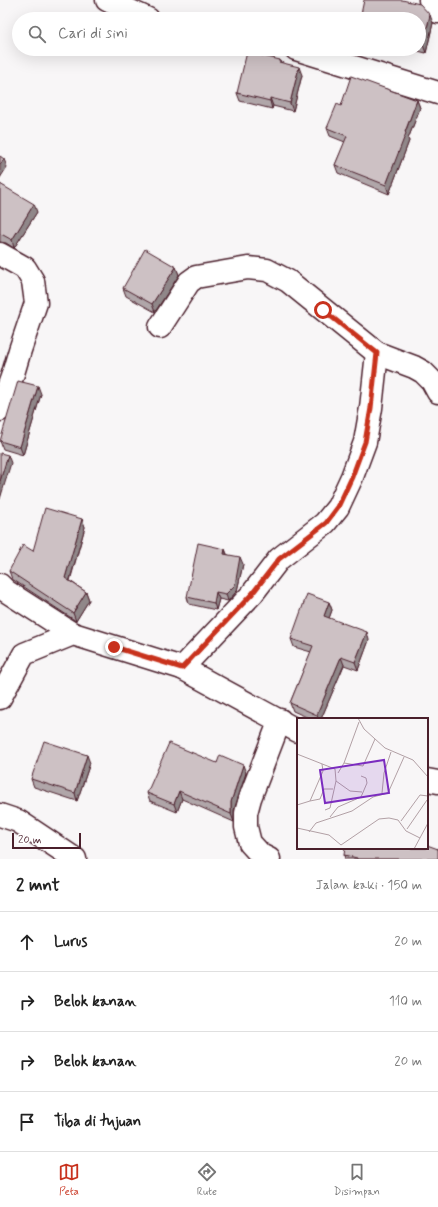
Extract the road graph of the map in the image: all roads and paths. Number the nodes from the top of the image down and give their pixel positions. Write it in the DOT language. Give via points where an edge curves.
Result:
graph roads {
  1 [pos="107,0"];
  2 [pos="430,0"];
  3 [pos="133,12"];
  4 [pos="438,12"];
  5 [pos="319,56"];
  6 [pos="438,93"];
  7 [pos="0,254"];
  8 [pos="160,327"];
  9 [pos="377,353"];
  10 [pos="438,392"];
  11 [pos="0,410"];
  12 [pos="0,586"];
  13 [pos="73,634"];
  14 [pos="182,668"];
  15 [pos="0,698"];
  16 [pos="289,726"];
  17 [pos="428,780"];
  18 [pos="438,782"];
  19 [pos="0,815"];
  20 [pos="75,859"];
  21 [pos="269,859"];
  1 -- 3 [label="street"];
  2 -- 4 [label="street"];
  5 -- 6 [label="street"];
  7 -- 11 [label="street" via="25,268 33,281 36,303"];
  8 -- 9 [label="street" via="189,282 196,277 248,268 267,270 288,281"];
  9 -- 10 [label="street" via="423,372"];
  9 -- 14 [label="street" via="365,442 338,507 326,523 279,559 252,594"];
  12 -- 13 [label="street"];
  13 -- 14 [label="street"];
  13 -- 15 [label="street" via="24,654"];
  14 -- 16 [label="street"];
  16 -- 21 [label="street" via="250,798 246,813 250,843 260,855"];
  17 -- 18 [label="street"];
  19 -- 20 [label="street" via="18,821"];
}
